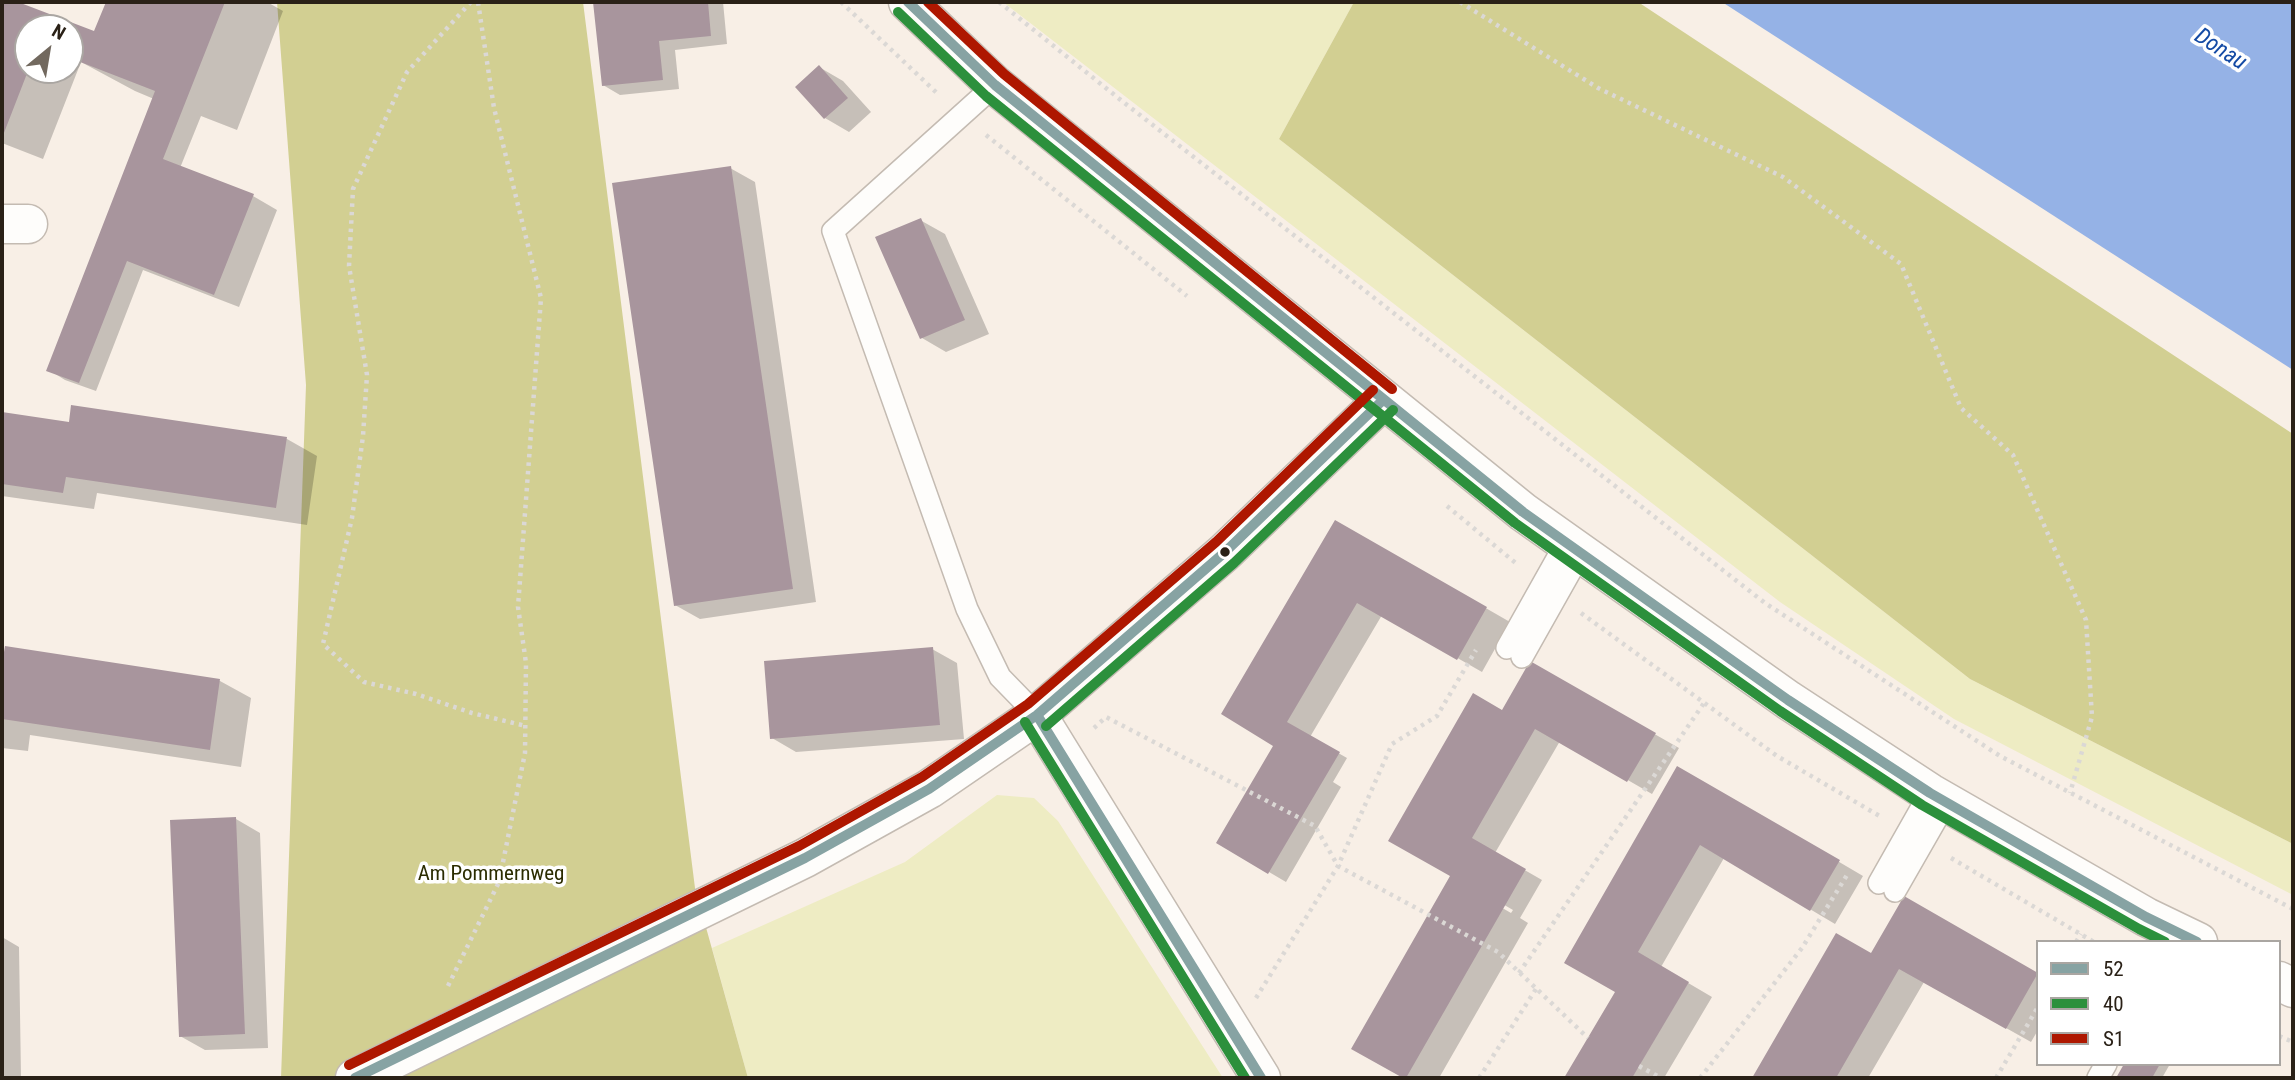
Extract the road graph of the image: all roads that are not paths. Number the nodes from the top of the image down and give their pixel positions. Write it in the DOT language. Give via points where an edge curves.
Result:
graph roads {
  1 [pos="908,2"];
  2 [pos="995,85"];
  3 [pos="1383,400"];
  4 [pos="1573,548"];
  5 [pos="1515,652"];
  6 [pos="1037,715"];
  7 [pos="1938,797"];
  8 [pos="1887,887"];
  9 [pos="2184,939"];
  10 [pos="355,1078"];
  11 [pos="1261,1078"];
  1 -- 2 [label="street"];
  2 -- 3 [label="street"];
  2 -- 6 [label="lane" via="833,232 967,609 1000,677"];
  3 -- 4 [label="street"];
  3 -- 6 [label="street" via="1225,552"];
  4 -- 5 [label="lane"];
  4 -- 7 [label="street" via="1788,700"];
  6 -- 10 [label="street" via="929,789 805,858"];
  6 -- 11 [label="street"];
  7 -- 8 [label="lane"];
  7 -- 9 [label="street"];
}
